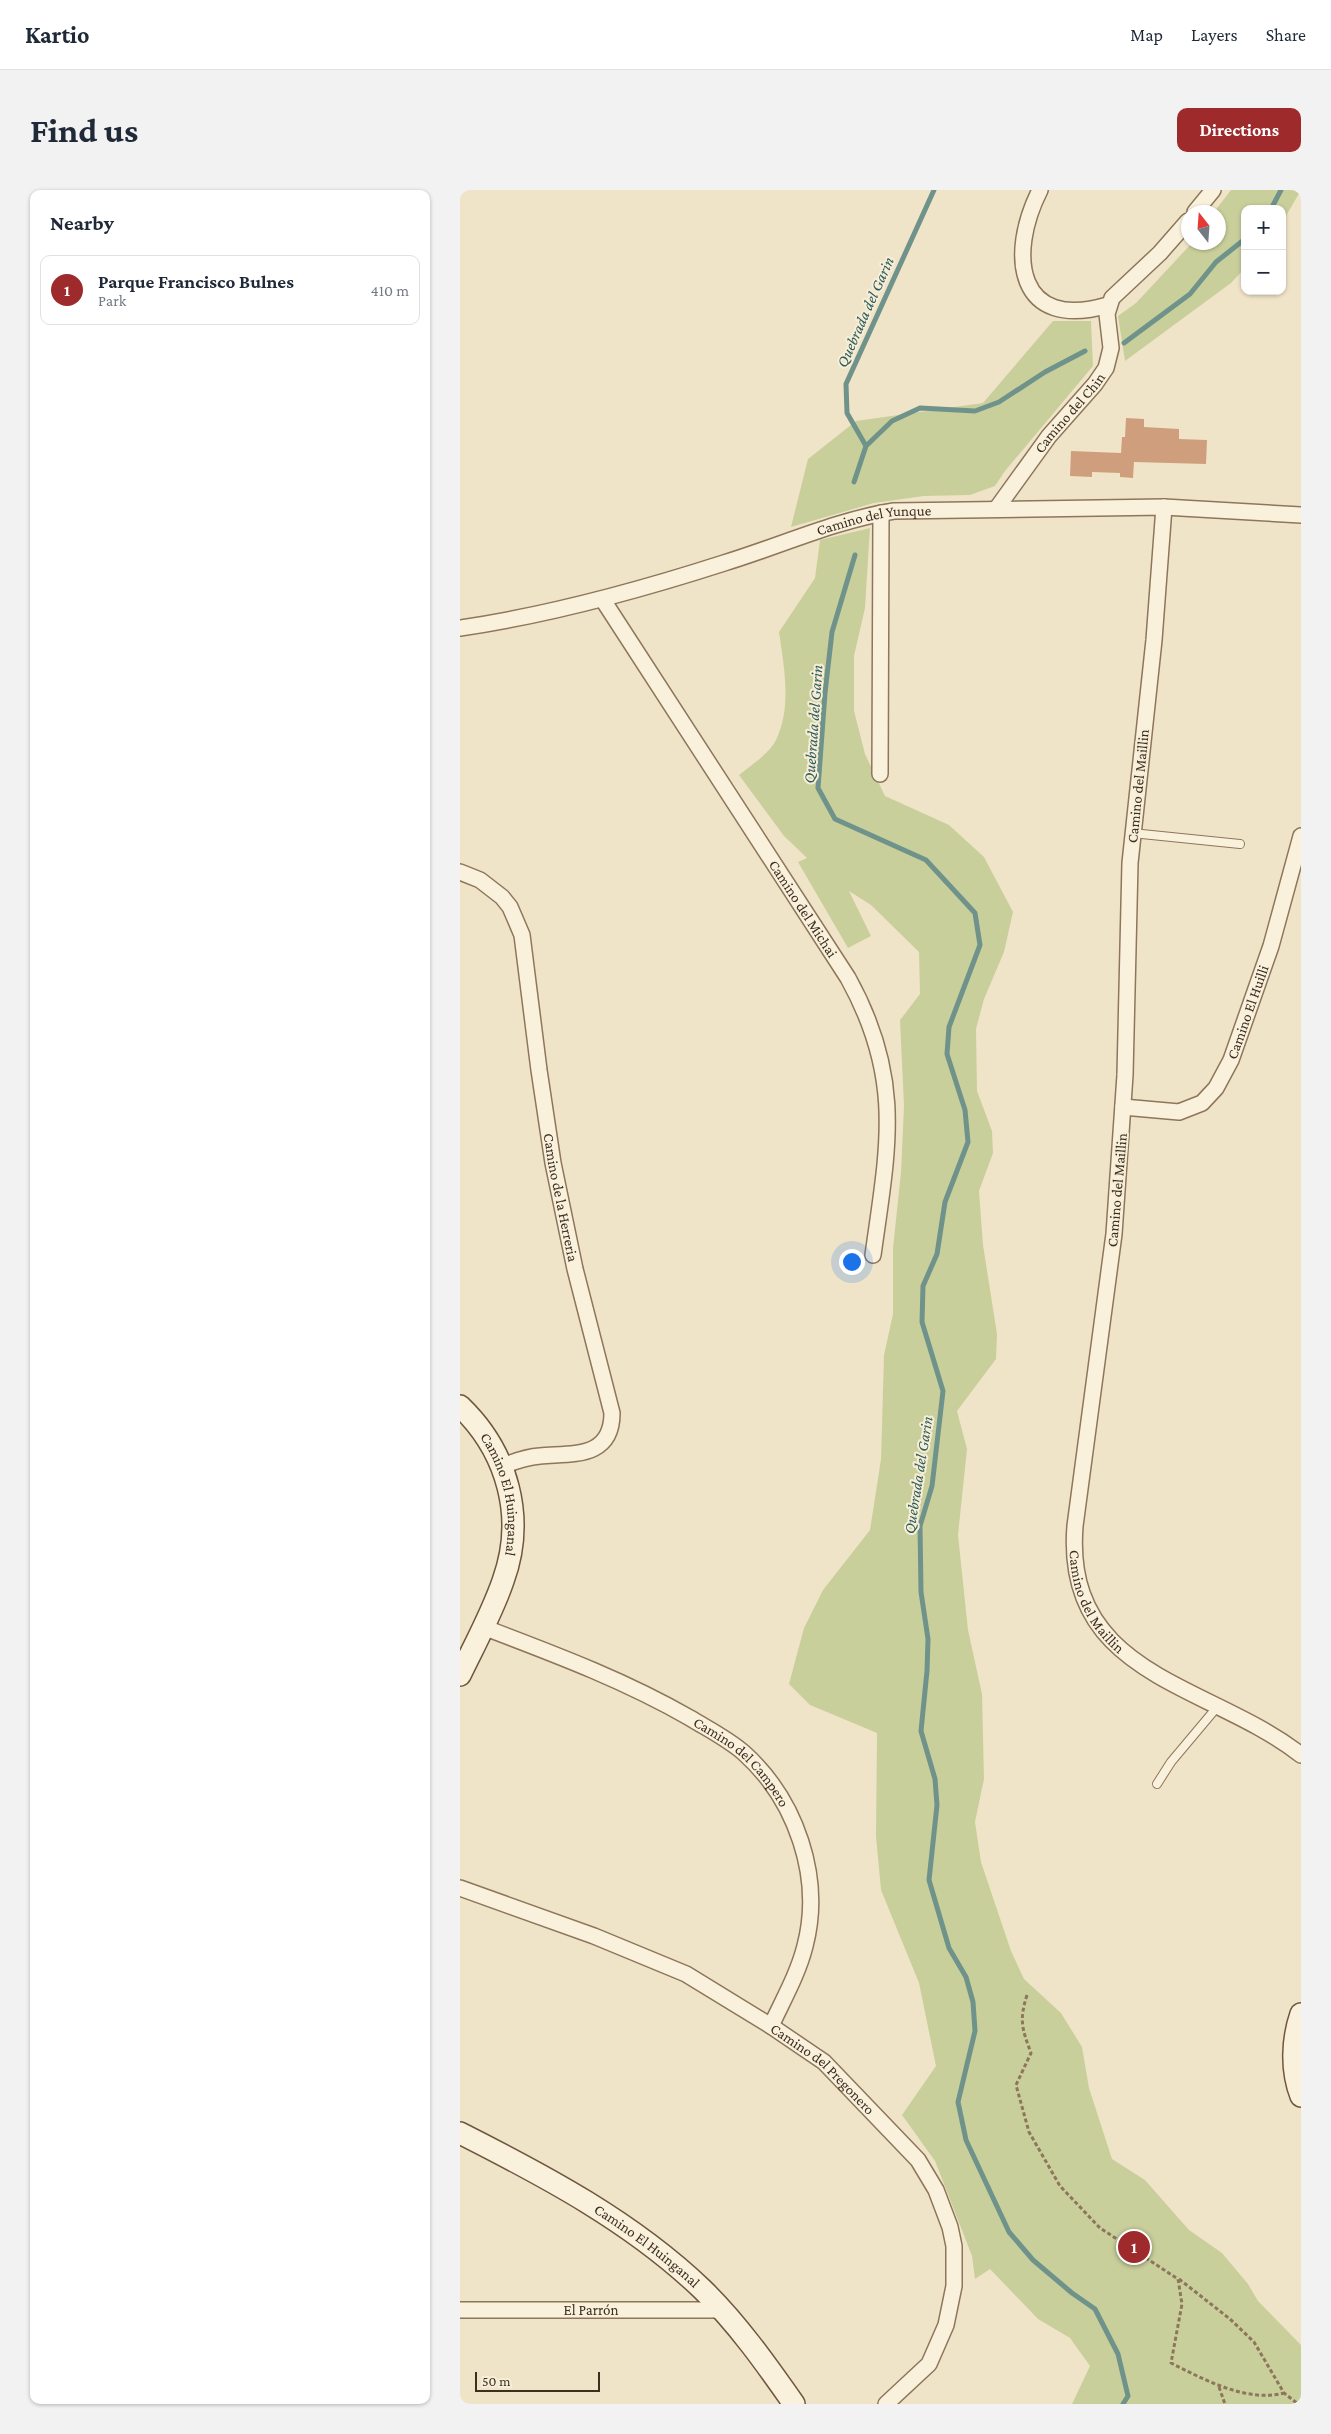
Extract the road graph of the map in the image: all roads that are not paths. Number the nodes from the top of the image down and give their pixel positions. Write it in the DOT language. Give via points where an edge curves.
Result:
graph roads {
  1 [pos="1040,190"];
  2 [pos="1213,190"];
  3 [pos="1201,205"];
  4 [pos="1181,229"];
  5 [pos="1108,305"];
  6 [pos="1164,507"];
  7 [pos="997,508"];
  8 [pos="881,513"];
  9 [pos="1301,515"];
  10 [pos="603,600"];
  11 [pos="460,628"];
  12 [pos="880,774"];
  13 [pos="1132,833"];
  14 [pos="1301,836"];
  15 [pos="1240,844"];
  16 [pos="460,872"];
  17 [pos="1123,1107"];
  18 [pos="873,1255"];
  19 [pos="460,1406"];
  20 [pos="503,1466"];
  21 [pos="482,1627"];
  22 [pos="460,1675"];
  23 [pos="1218,1706"];
  24 [pos="1301,1755"];
  25 [pos="1157,1784"];
  26 [pos="460,1888"];
  27 [pos="1301,2014"];
  28 [pos="771,2026"];
  29 [pos="1301,2096"];
  30 [pos="460,2133"];
  31 [pos="460,2310"];
  32 [pos="722,2310"];
  33 [pos="794,2404"];
  34 [pos="886,2404"];
  1 -- 5 [label="street" via="1027,221 1022,244 1023,266 1032,291 1042,302 1058,310 1078,311"];
  2 -- 3 [label="street"];
  4 -- 5 [label="street" via="1117,292"];
  5 -- 7 [label="street, Camino del Chin" via="1111,348 1106,368 1049,436"];
  6 -- 7 [label="street, Camino del Yunque"];
  6 -- 9 [label="street, Camino del Yunque"];
  6 -- 13 [label="street, Camino del Maillin" via="1154,640"];
  7 -- 8 [label="street, Camino del Yunque"];
  8 -- 10 [label="street, Camino del Yunque"];
  8 -- 12 [label="street"];
  10 -- 11 [label="street, Camino del Yunque"];
  10 -- 18 [label="street, Camino del Michai" via="848,978 869,1020 883,1065 888,1112 885,1170"];
  13 -- 15 [label="lane"];
  13 -- 17 [label="street, Camino del Maillin"];
  14 -- 17 [label="street, Camino El Huilli" via="1271,946 1231,1060 1216,1088 1202,1104 1179,1112"];
  16 -- 20 [label="street, Camino de la Herreria" via="480,880 502,897 522,935 538,1070 556,1181 612,1413 608,1434 590,1451 531,1457"];
  17 -- 23 [label="street, Camino del Maillin" via="1114,1234 1075,1526 1075,1571 1089,1610 1116,1646 1154,1674"];
  19 -- 20 [label="street, Camino El Huinganal" via="488,1438"];
  20 -- 21 [label="street, Camino El Huinganal" via="513,1517 511,1550 503,1581"];
  21 -- 22 [label="street, Camino El Huinganal"];
  21 -- 28 [label="street, Camino del Campero" via="588,1667 672,1708 728,1740 770,1782 800,1838 810,1901 806,1944 800,1964"];
  23 -- 24 [label="street, Camino del Maillin" via="1260,1727"];
  23 -- 25 [label="lane" via="1171,1762"];
  26 -- 28 [label="street, Camino del Pregonero" via="594,1936 686,1974"];
  27 -- 29 [label="street" via="1294,2056"];
  28 -- 34 [label="street, Camino del Pregonero" via="824,2062 906,2147 936,2190 950,2227 955,2266 946,2324 929,2364"];
  30 -- 32 [label="street, Camino El Huinganal" via="562,2186 630,2230 682,2270"];
  31 -- 32 [label="street, El Parrón"];
  32 -- 33 [label="street, Camino El Huinganal"];
}
